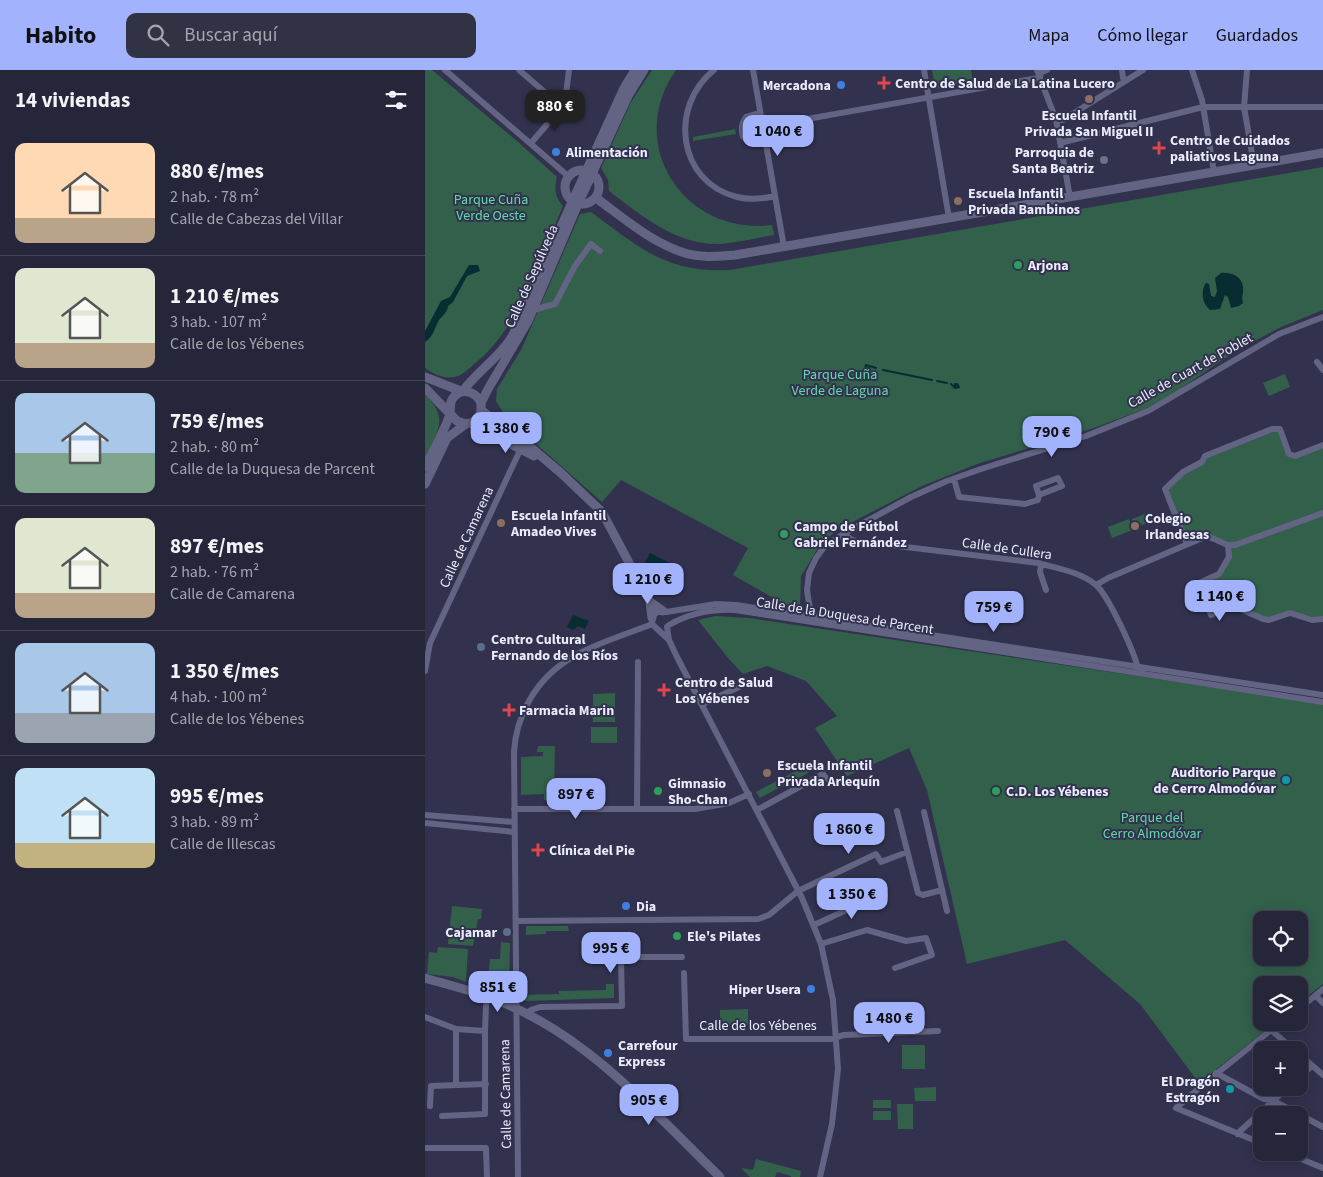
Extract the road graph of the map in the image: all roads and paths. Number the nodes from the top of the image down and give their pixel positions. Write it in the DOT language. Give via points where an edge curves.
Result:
graph roads {
  1 [pos="445,70"];
  2 [pos="519,70"];
  3 [pos="569,70"];
  4 [pos="635,70"];
  5 [pos="645,70"];
  6 [pos="714,70"];
  7 [pos="753,70"];
  8 [pos="923,70"];
  9 [pos="1047,70"];
  10 [pos="1122,70"];
  11 [pos="1143,70"];
  12 [pos="1192,70"];
  13 [pos="1247,70"];
  14 [pos="1039,73"];
  15 [pos="1126,80"];
  16 [pos="929,98"];
  17 [pos="1244,106"];
  18 [pos="562,107"];
  19 [pos="1203,107"];
  20 [pos="1323,107"];
  21 [pos="760,113"];
  22 [pos="1056,120"];
  23 [pos="762,127"];
  24 [pos="765,141"];
  25 [pos="531,143"];
  26 [pos="1060,144"];
  27 [pos="1323,153"];
  28 [pos="1254,165"];
  29 [pos="589,172"];
  30 [pos="1214,172"];
  31 [pos="569,176"];
  32 [pos="775,196"];
  33 [pos="1070,197"];
  34 [pos="596,198"];
  35 [pos="575,203"];
  36 [pos="949,218"];
  37 [pos="784,247"];
  38 [pos="600,251"];
  39 [pos="533,310"];
  40 [pos="1323,317"];
  41 [pos="1317,362"];
  42 [pos="1323,370"];
  43 [pos="425,378"];
  44 [pos="425,388"];
  45 [pos="465,392"];
  46 [pos="481,407"];
  47 [pos="450,413"];
  48 [pos="468,423"];
  49 [pos="1323,445"];
  50 [pos="523,446"];
  51 [pos="425,467"];
  52 [pos="953,479"];
  53 [pos="425,482"];
  54 [pos="1039,495"];
  55 [pos="1323,513"];
  56 [pos="845,533"];
  57 [pos="1187,544"];
  58 [pos="1229,545"];
  59 [pos="1041,564"];
  60 [pos="1096,585"];
  61 [pos="1046,590"];
  62 [pos="650,602"];
  63 [pos="664,612"];
  64 [pos="811,616"];
  65 [pos="1323,619"];
  66 [pos="789,620"];
  67 [pos="653,624"];
  68 [pos="668,626"];
  69 [pos="669,640"];
  70 [pos="427,642"];
  71 [pos="426,654"];
  72 [pos="638,662"];
  73 [pos="1138,670"];
  74 [pos="425,671"];
  75 [pos="741,686"];
  76 [pos="1323,695"];
  77 [pos="1323,702"];
  78 [pos="703,704"];
  79 [pos="827,779"];
  80 [pos="749,794"];
  81 [pos="515,809"];
  82 [pos="637,809"];
  83 [pos="757,810"];
  84 [pos="897,811"];
  85 [pos="924,812"];
  86 [pos="425,815"];
  87 [pos="515,822"];
  88 [pos="425,823"];
  89 [pos="515,832"];
  90 [pos="907,852"];
  91 [pos="942,890"];
  92 [pos="798,891"];
  93 [pos="885,896"];
  94 [pos="947,911"];
  95 [pos="516,921"];
  96 [pos="814,925"];
  97 [pos="821,944"];
  98 [pos="681,956"];
  99 [pos="895,968"];
  100 [pos="685,973"];
  101 [pos="425,978"];
  102 [pos="1323,989"];
  103 [pos="1316,996"];
  104 [pos="488,997"];
  105 [pos="1308,1002"];
  106 [pos="1323,1003"];
  107 [pos="516,1008"];
  108 [pos="526,1014"];
  109 [pos="425,1017"];
  110 [pos="456,1029"];
  111 [pos="485,1031"];
  112 [pos="938,1031"];
  113 [pos="1270,1031"];
  114 [pos="1272,1031"];
  115 [pos="837,1036"];
  116 [pos="1284,1041"];
  117 [pos="1308,1062"];
  118 [pos="1312,1066"];
  119 [pos="1308,1069"];
  120 [pos="1216,1073"];
  121 [pos="1323,1075"];
  122 [pos="456,1084"];
  123 [pos="486,1084"];
  124 [pos="1277,1096"];
  125 [pos="1272,1100"];
  126 [pos="430,1106"];
  127 [pos="442,1116"];
  128 [pos="1323,1127"];
  129 [pos="1237,1134"];
  130 [pos="1253,1140"];
  131 [pos="425,1148"];
  132 [pos="1306,1161"];
  133 [pos="1323,1168"];
  134 [pos="487,1177"];
  135 [pos="518,1177"];
  136 [pos="719,1177"];
  137 [pos="820,1177"];
  1 -- 25 [label="street"];
  2 -- 18 [label="street"];
  3 -- 18 [label="street"];
  4 -- 29 [label="street, Calle de Sepúlveda" via="624,88"];
  5 -- 29 [label="street, Calle de Sepúlveda"];
  6 -- 32 [label="street" via="699,85 687,110 685,141 690,156 700,173 723,192 750,199"];
  7 -- 21 [label="street"];
  8 -- 16 [label="street"];
  9 -- 14 [label="street"];
  10 -- 15 [label="street"];
  11 -- 15 [label="street"];
  12 -- 19 [label="street"];
  13 -- 17 [label="street"];
  14 -- 16 [label="street" via="1038,78"];
  14 -- 22 [label="street"];
  15 -- 22 [label="street" via="1063,120"];
  16 -- 23 [label="street"];
  16 -- 36 [label="street"];
  17 -- 19 [label="street"];
  17 -- 20 [label="street"];
  17 -- 28 [label="street"];
  18 -- 25 [label="street"];
  19 -- 26 [label="street"];
  19 -- 30 [label="street"];
  21 -- 23 [label="street"];
  21 -- 24 [label="street" via="746,117 741,130 743,137 750,141"];
  22 -- 26 [label="street"];
  23 -- 24 [label="street"];
  24 -- 32 [label="street"];
  25 -- 31 [label="street"];
  26 -- 33 [label="street"];
  27 -- 28 [label="street"];
  28 -- 30 [label="street"];
  29 -- 31 [label="street" via="580,170"];
  29 -- 34 [label="street" via="599,185"];
  29 -- 35 [label="street, Calle de Sepúlveda"];
  30 -- 33 [label="street"];
  31 -- 35 [label="street" via="565,194"];
  32 -- 37 [label="street"];
  33 -- 36 [label="street"];
  34 -- 35 [label="street" via="586,204"];
  34 -- 37 [label="street" via="649,237 689,254 712,257"];
  35 -- 39 [label="street, Calle de Sepúlveda"];
  35 -- 45 [label="street, Calle de Sepúlveda" via="509,342 472,379"];
  36 -- 37 [label="street"];
  38 -- 39 [label="street" via="591,244 555,304"];
  39 -- 46 [label="street, Calle de Sepúlveda"];
  40 -- 52 [label="street, Calle de Cuart de Poblet" via="1279,334 1148,411 1086,436"];
  41 -- 42 [label="street"];
  43 -- 45 [label="street"];
  44 -- 47 [label="street"];
  45 -- 46 [label="street" via="479,398"];
  45 -- 47 [label="street" via="451,400"];
  46 -- 48 [label="street" via="477,419"];
  46 -- 50 [label="street"];
  47 -- 48 [label="street" via="457,421"];
  47 -- 51 [label="street"];
  48 -- 50 [label="street"];
  48 -- 53 [label="street" via="447,438"];
  49 -- 57 [label="street" via="1295,456 1289,454 1281,429 1272,429 1205,456 1202,462 1183,472 1165,488"];
  50 -- 62 [label="street" via="575,485 602,512"];
  50 -- 70 [label="street, Calle de Camarena"];
  52 -- 54 [label="street" via="959,497 1025,504 1038,500"];
  52 -- 56 [label="street, Calle de Cuart de Poblet" via="911,497"];
  55 -- 58 [label="street"];
  56 -- 59 [label="street, Calle de Cullera" via="852,540 864,542"];
  56 -- 64 [label="street, Calle de Cuart de Poblet" via="825,546 809,573 807,590"];
  57 -- 58 [label="street" via="1207,536"];
  57 -- 60 [label="street"];
  58 -- 65 [label="street" via="1229,557 1219,574 1199,583 1211,615 1236,607 1269,620 1290,613 1312,620"];
  59 -- 60 [label="street, Calle de Cullera"];
  59 -- 61 [label="street" via="1039,572"];
  60 -- 73 [label="street" via="1122,630"];
  62 -- 63 [label="street"];
  62 -- 67 [label="street"];
  63 -- 64 [label="street, Calle de la Duquesa de Parcent" via="726,604"];
  63 -- 67 [label="street" via="655,613"];
  63 -- 68 [label="street" via="669,617"];
  64 -- 66 [label="street" via="809,620"];
  64 -- 73 [label="street, Calle de la Duquesa de Parcent"];
  66 -- 68 [label="street, Calle de la Duquesa de Parcent" via="716,609 680,619"];
  66 -- 73 [label="street, Calle de la Duquesa de Parcent"];
  67 -- 68 [label="street" via="663,629"];
  67 -- 69 [label="street, Calle de los Yébenes"];
  67 -- 81 [label="street, Calle de Camarena" via="578,653 545,677 534,691 515,734"];
  68 -- 69 [label="street, Calle de los Yébenes"];
  69 -- 78 [label="street, Calle de los Yébenes"];
  70 -- 71 [label="street, Calle de Camarena"];
  71 -- 74 [label="street, Calle de Camarena"];
  72 -- 82 [label="street"];
  73 -- 76 [label="street, Calle de la Duquesa de Parcent"];
  73 -- 77 [label="street, Calle de la Duquesa de Parcent"];
  75 -- 78 [label="street"];
  78 -- 80 [label="street, Calle de los Yébenes"];
  79 -- 83 [label="street" via="823,774"];
  80 -- 82 [label="street" via="695,809"];
  80 -- 83 [label="street, Calle de los Yébenes"];
  81 -- 82 [label="street"];
  81 -- 87 [label="street, Calle de Camarena"];
  83 -- 92 [label="street, Calle de los Yébenes"];
  84 -- 90 [label="street"];
  85 -- 91 [label="street"];
  86 -- 87 [label="street"];
  87 -- 89 [label="street, Calle de Camarena"];
  88 -- 89 [label="street"];
  89 -- 95 [label="street, Calle de Camarena"];
  90 -- 91 [label="street" via="918,893 923,895"];
  90 -- 92 [label="street" via="881,862 875,851"];
  91 -- 94 [label="street"];
  92 -- 95 [label="street" via="769,915 758,919 602,917"];
  92 -- 96 [label="street, Calle de los Yébenes"];
  93 -- 96 [label="street" via="879,895"];
  95 -- 107 [label="street, Calle de Camarena"];
  96 -- 97 [label="street, Calle de los Yébenes"];
  97 -- 99 [label="street" via="867,930 906,941 926,938 932,955"];
  97 -- 115 [label="street, Calle de los Yébenes"];
  98 -- 108 [label="street" via="621,957 622,1006 540,1007"];
  100 -- 115 [label="street, Calle de los Yébenes" via="686,1039"];
  101 -- 104 [label="street"];
  102 -- 103 [label="street"];
  103 -- 105 [label="street"];
  103 -- 106 [label="street"];
  104 -- 107 [label="street"];
  104 -- 111 [label="street, Calle de Camarena"];
  107 -- 108 [label="street"];
  107 -- 135 [label="street, Calle de Camarena"];
  108 -- 136 [label="street" via="581,1047"];
  109 -- 110 [label="street"];
  110 -- 111 [label="street"];
  110 -- 122 [label="street"];
  111 -- 123 [label="street, Calle de Camarena"];
  112 -- 115 [label="street, Calle de los Yébenes"];
  113 -- 120 [label="street"];
  114 -- 116 [label="street"];
  115 -- 137 [label="street, Calle de los Yébenes" via="836,1098"];
  117 -- 118 [label="street"];
  118 -- 119 [label="street"];
  118 -- 121 [label="street"];
  120 -- 125 [label="street"];
  120 -- 129 [label="street" via="1176,1108"];
  122 -- 123 [label="street, Calle de Camarena"];
  122 -- 126 [label="street, Calle de Camarena" via="431,1086"];
  123 -- 127 [label="street, Calle de Camarena" via="485,1114"];
  124 -- 125 [label="street"];
  125 -- 128 [label="street"];
  125 -- 129 [label="street"];
  129 -- 130 [label="street"];
  131 -- 134 [label="street, Calle de Camarena" via="486,1148"];
  132 -- 133 [label="street"];
}
